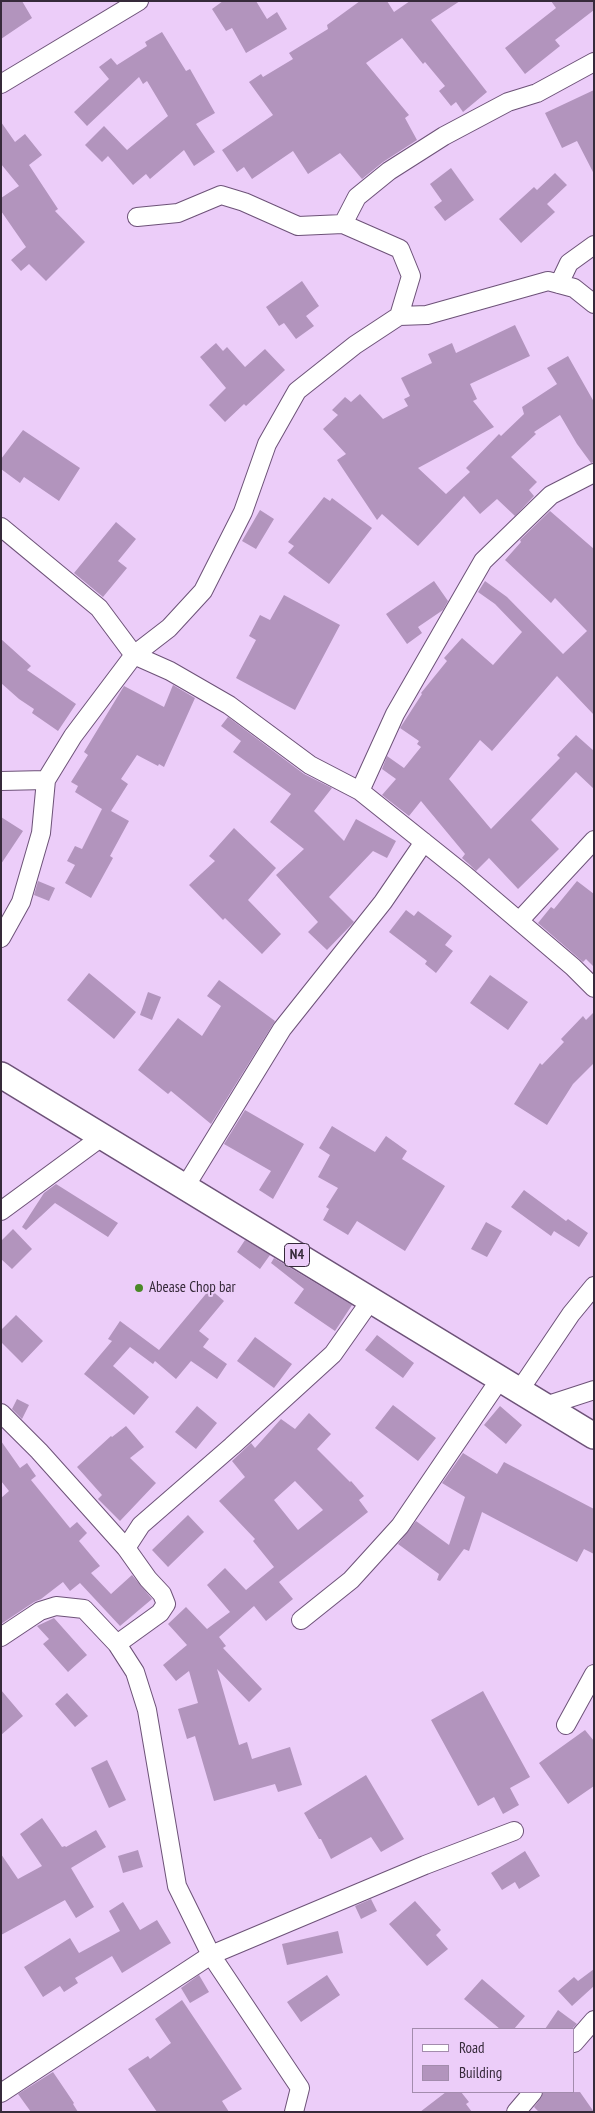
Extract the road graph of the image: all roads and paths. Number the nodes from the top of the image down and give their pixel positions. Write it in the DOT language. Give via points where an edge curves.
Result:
graph roads {
  1 [pos="139,1"];
  2 [pos="594,62"];
  3 [pos="1,84"];
  4 [pos="137,217"];
  5 [pos="343,224"];
  6 [pos="594,245"];
  7 [pos="558,284"];
  8 [pos="594,304"];
  9 [pos="399,316"];
  10 [pos="594,473"];
  11 [pos="1,527"];
  12 [pos="134,655"];
  13 [pos="46,780"];
  14 [pos="1,781"];
  15 [pos="360,791"];
  16 [pos="594,840"];
  17 [pos="424,842"];
  18 [pos="519,921"];
  19 [pos="1,938"];
  20 [pos="594,988"];
  21 [pos="1,1075"];
  22 [pos="103,1136"];
  23 [pos="185,1187"];
  24 [pos="1,1211"];
  25 [pos="594,1286"];
  26 [pos="371,1300"];
  27 [pos="510,1385"];
  28 [pos="594,1390"];
  29 [pos="545,1406"];
  30 [pos="1,1413"];
  31 [pos="594,1436"];
  32 [pos="126,1548"];
  33 [pos="302,1620"];
  34 [pos="1,1637"];
  35 [pos="117,1644"];
  36 [pos="594,1674"];
  37 [pos="566,1725"];
  38 [pos="514,1830"];
  39 [pos="211,1955"];
  40 [pos="594,2020"];
  41 [pos="575,2042"];
  42 [pos="1,2093"];
  43 [pos="532,2093"];
  44 [pos="294,2112"];
  45 [pos="516,2112"];
  1 -- 3 [label="street"];
  2 -- 5 [label="street" via="537,93 508,102 444,136 389,171 357,197"];
  4 -- 5 [label="street" via="178,213 221,196 244,202 298,226"];
  5 -- 9 [label="street" via="400,249 410,276"];
  6 -- 7 [label="street" via="569,263"];
  7 -- 8 [label="street" via="574,288"];
  7 -- 9 [label="street" via="548,281 427,316"];
  9 -- 12 [label="street" via="355,345 297,391 267,444 243,512 203,591 169,628"];
  10 -- 15 [label="street" via="551,495 483,561 394,714"];
  11 -- 12 [label="street" via="99,608"];
  12 -- 13 [label="street" via="73,736"];
  12 -- 15 [label="street" via="170,671 229,705 310,765"];
  13 -- 14 [label="street"];
  13 -- 19 [label="street" via="41,833 21,902"];
  15 -- 17 [label="street"];
  16 -- 18 [label="street"];
  17 -- 18 [label="street"];
  17 -- 23 [label="street" via="383,902 282,1029"];
  18 -- 20 [label="street"];
  21 -- 22 [label="highway, N4"];
  22 -- 23 [label="highway, N4"];
  22 -- 24 [label="street"];
  23 -- 26 [label="highway, N4"];
  25 -- 27 [label="street"];
  26 -- 27 [label="highway, N4"];
  26 -- 32 [label="street" via="333,1354 140,1525"];
  27 -- 29 [label="highway, N4"];
  27 -- 33 [label="street" via="400,1526 351,1580"];
  28 -- 29 [label="street"];
  29 -- 31 [label="highway, N4"];
  30 -- 32 [label="street"];
  32 -- 35 [label="street" via="162,1594 166,1604 160,1613"];
  34 -- 35 [label="street" via="40,1611 71,1606 84,1609"];
  35 -- 39 [label="street" via="135,1672 147,1710 177,1886"];
  36 -- 37 [label="street"];
  38 -- 39 [label="street"];
  39 -- 42 [label="street"];
  39 -- 44 [label="street" via="300,2088"];
  40 -- 41 [label="street"];
  43 -- 45 [label="street"];
}
